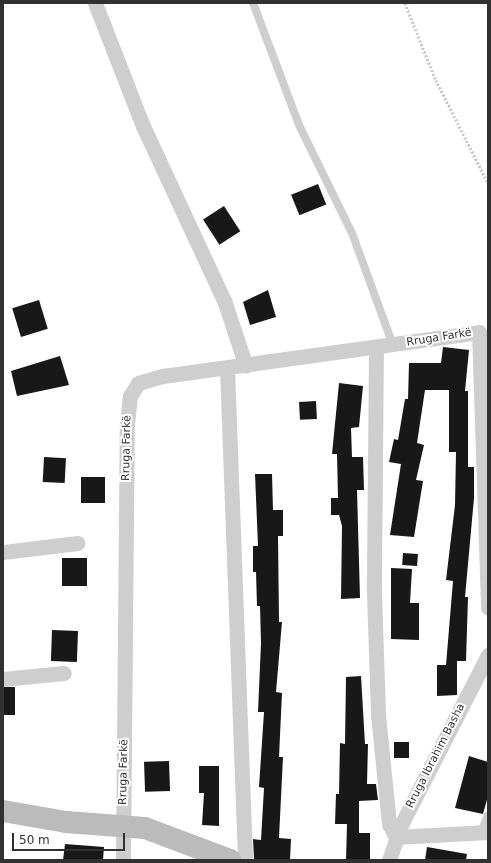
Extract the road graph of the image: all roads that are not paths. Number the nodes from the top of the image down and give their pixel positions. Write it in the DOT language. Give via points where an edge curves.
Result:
graph roads {
  1 [pos="95,3"];
  2 [pos="253,3"];
  3 [pos="393,345"];
  4 [pos="376,347"];
  5 [pos="246,366"];
  6 [pos="227,368"];
  7 [pos="77,543"];
  8 [pos="3,552"];
  9 [pos="488,608"];
  10 [pos="488,655"];
  11 [pos="64,673"];
  12 [pos="3,679"];
  13 [pos="3,811"];
  14 [pos="488,815"];
  15 [pos="123,825"];
  16 [pos="484,833"];
  17 [pos="396,837"];
  18 [pos="123,860"];
  19 [pos="230,860"];
  20 [pos="245,860"];
  21 [pos="389,860"];
  1 -- 5 [label="street" via="146,134 225,303"];
  2 -- 3 [label="lane" via="299,125 352,233"];
  3 -- 4 [label="street, Rruga Farkë"];
  3 -- 9 [label="street, Rruga Farkë" via="479,332"];
  4 -- 5 [label="street, Rruga Farkë"];
  4 -- 17 [label="street" via="374,593 378,715 386,810"];
  5 -- 6 [label="street, Rruga Farkë"];
  6 -- 15 [label="street, Rruga Farkë" via="147,380 138,383 130,396 125,467 127,602"];
  6 -- 20 [label="street"];
  7 -- 8 [label="street"];
  10 -- 17 [label="street, Rruga Ibrahim Basha"];
  11 -- 12 [label="street"];
  13 -- 15 [label="street" via="66,822"];
  14 -- 16 [label="lane"];
  15 -- 18 [label="street, Rruga Farkë"];
  15 -- 19 [label="street" via="166,835"];
  16 -- 17 [label="street"];
  17 -- 21 [label="street, Rruga Ibrahim Basha"];
}
